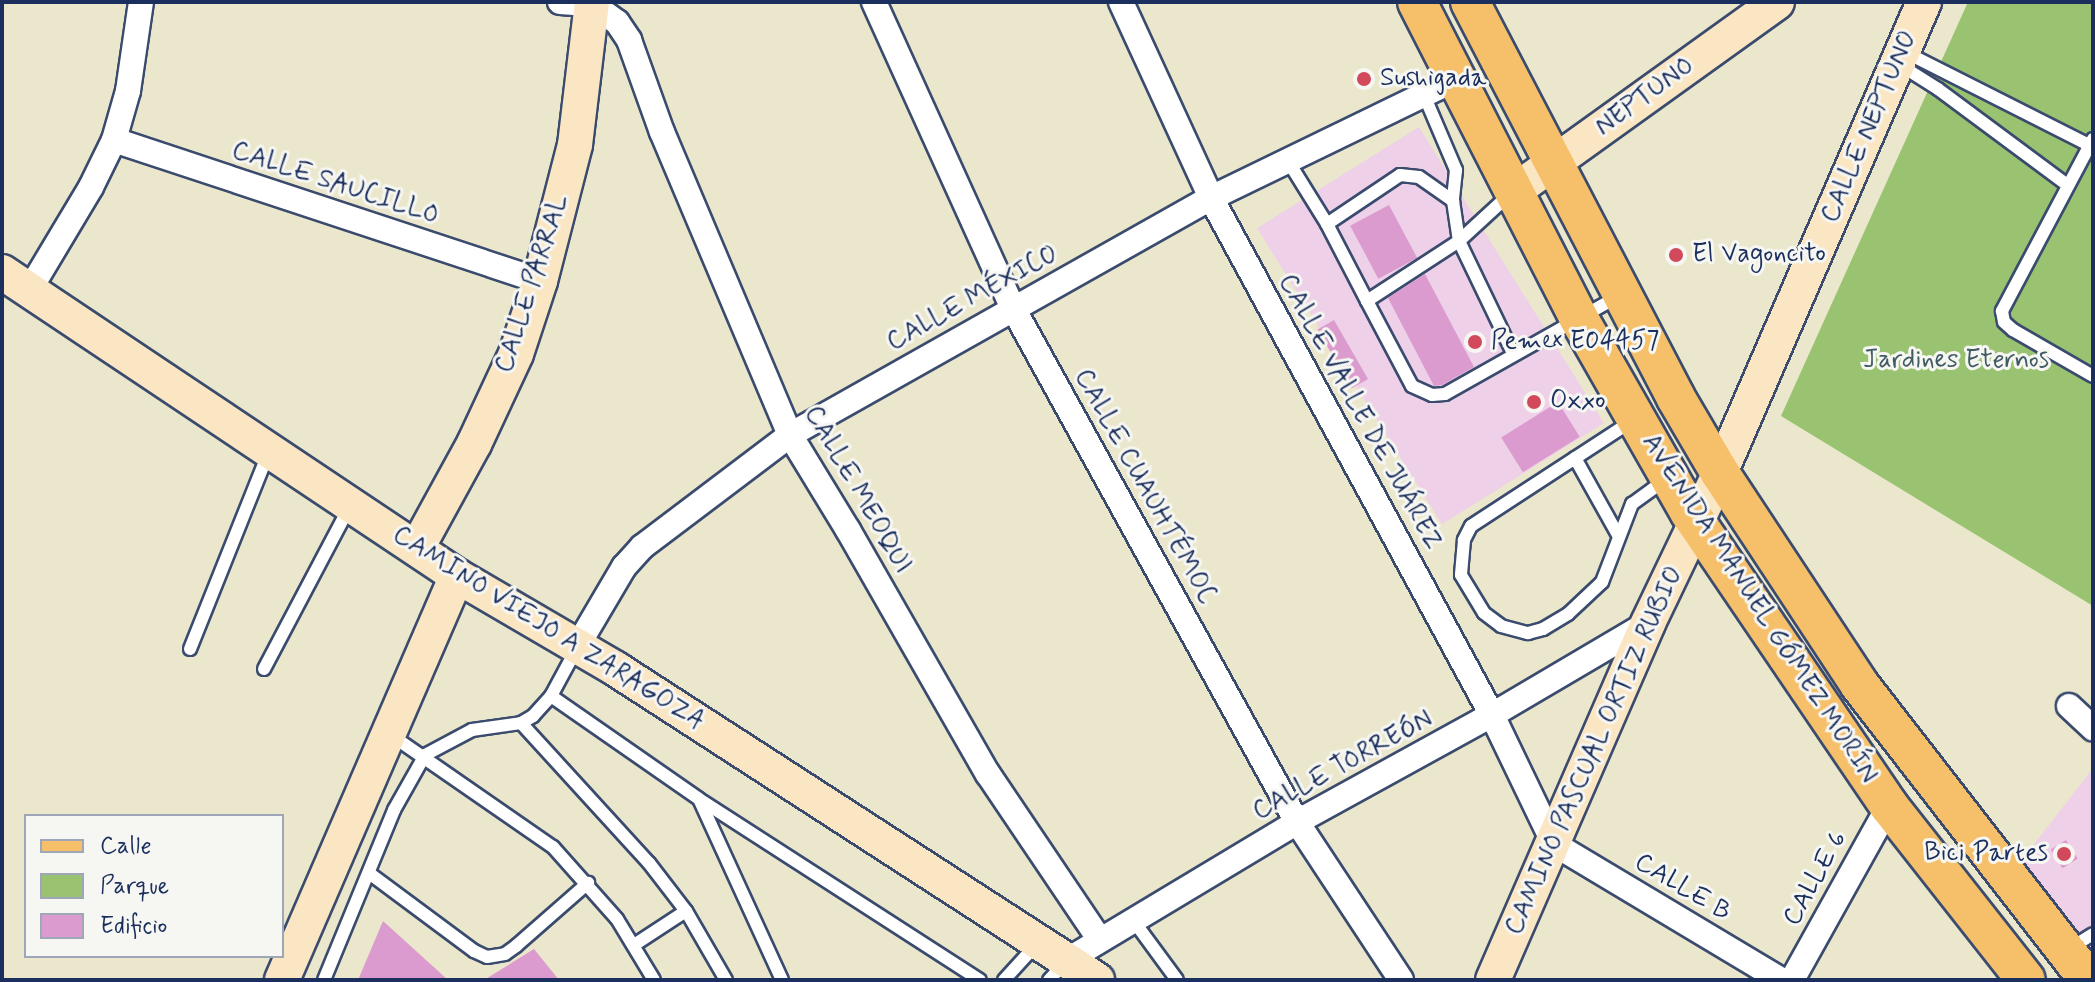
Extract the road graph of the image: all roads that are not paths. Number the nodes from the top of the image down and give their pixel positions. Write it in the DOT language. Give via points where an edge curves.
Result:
graph roads {
  1 [pos="141,2"];
  2 [pos="874,2"];
  3 [pos="1121,2"];
  4 [pos="1417,2"];
  5 [pos="1470,2"];
  6 [pos="1777,2"];
  7 [pos="1924,2"];
  8 [pos="581,3"];
  9 [pos="1900,57"];
  10 [pos="1960,79"];
  11 [pos="1440,87"];
  12 [pos="1950,99"];
  13 [pos="114,140"];
  14 [pos="2091,142"];
  15 [pos="1288,161"];
  16 [pos="1553,163"];
  17 [pos="2066,184"];
  18 [pos="1513,192"];
  19 [pos="1211,198"];
  20 [pos="1453,201"];
  21 [pos="1327,224"];
  22 [pos="1459,241"];
  23 [pos="16,281"];
  24 [pos="540,281"];
  25 [pos="1622,295"];
  26 [pos="1367,301"];
  27 [pos="1013,308"];
  28 [pos="1578,317"];
  29 [pos="1513,353"];
  30 [pos="2093,376"];
  31 [pos="1635,419"];
  32 [pos="790,435"];
  33 [pos="270,450"];
  34 [pos="1575,458"];
  35 [pos="1720,473"];
  36 [pos="1669,478"];
  37 [pos="351,504"];
  38 [pos="1696,521"];
  39 [pos="1618,535"];
  40 [pos="417,548"];
  41 [pos="457,576"];
  42 [pos="1648,623"];
  43 [pos="578,645"];
  44 [pos="190,649"];
  45 [pos="264,669"];
  46 [pos="551,696"];
  47 [pos="2069,706"];
  48 [pos="1492,715"];
  49 [pos="521,723"];
  50 [pos="2093,728"];
  51 [pos="389,733"];
  52 [pos="425,755"];
  53 [pos="699,799"];
  54 [pos="1889,806"];
  55 [pos="1297,822"];
  56 [pos="1554,844"];
  57 [pos="369,873"];
  58 [pos="588,883"];
  59 [pos="686,911"];
  60 [pos="1133,920"];
  61 [pos="1100,940"];
  62 [pos="1038,943"];
  63 [pos="634,945"];
  64 [pos="2082,955"];
  65 [pos="1058,971"];
  66 [pos="282,980"];
  67 [pos="324,980"];
  68 [pos="654,980"];
  69 [pos="726,980"];
  70 [pos="782,980"];
  71 [pos="980,980"];
  72 [pos="1004,980"];
  73 [pos="1097,980"];
  74 [pos="1177,980"];
  75 [pos="1401,980"];
  76 [pos="1493,980"];
  77 [pos="1781,980"];
  78 [pos="1792,980"];
  79 [pos="2026,980"];
  1 -- 13 [label="street" via="128,91"];
  2 -- 27 [label="street, CALLE CUAUHTÉMOC"];
  3 -- 19 [label="street, CALLE VALLE DE JUÁREZ"];
  4 -- 11 [label="main road, AVENIDA MANUEL GÓMEZ MORÍN"];
  5 -- 16 [label="main road, AVENIDA MANUEL GÓMEZ MORÍN"];
  6 -- 16 [label="street, NEPTUNO"];
  7 -- 9 [label="street, CALLE NEPTUNO"];
  8 -- 24 [label="street, CALLE PARRAL" via="575,145"];
  8 -- 32 [label="street, CALLE MEOQUI" via="617,22 629,40 662,132"];
  9 -- 10 [label="lane"];
  9 -- 12 [label="lane"];
  9 -- 35 [label="street, CALLE NEPTUNO"];
  10 -- 12 [label="lane"];
  10 -- 14 [label="lane"];
  11 -- 15 [label="street, CALLE MÉXICO"];
  11 -- 18 [label="main road, AVENIDA MANUEL GÓMEZ MORÍN"];
  11 -- 20 [label="lane" via="1456,170"];
  12 -- 17 [label="lane"];
  13 -- 23 [label="street" via="91,187"];
  13 -- 24 [label="street, CALLE SAUCILLO"];
  14 -- 17 [label="lane"];
  15 -- 19 [label="street, CALLE MÉXICO"];
  15 -- 21 [label="lane"];
  16 -- 18 [label="street, NEPTUNO"];
  16 -- 25 [label="main road, AVENIDA MANUEL GÓMEZ MORÍN"];
  17 -- 30 [label="lane" via="2002,311 2013,330"];
  18 -- 22 [label="lane"];
  18 -- 28 [label="main road, AVENIDA MANUEL GÓMEZ MORÍN"];
  19 -- 27 [label="street, CALLE MÉXICO"];
  19 -- 48 [label="street, CALLE VALLE DE JUÁREZ"];
  20 -- 21 [label="lane" via="1419,177 1400,175"];
  20 -- 22 [label="lane"];
  21 -- 26 [label="lane"];
  22 -- 26 [label="lane"];
  22 -- 29 [label="lane"];
  23 -- 33 [label="street, CAMINO VIEJO A ZARAGOZA"];
  24 -- 40 [label="street, CALLE PARRAL" via="516,354"];
  25 -- 28 [label="lane"];
  25 -- 35 [label="main road, AVENIDA MANUEL GÓMEZ MORÍN"];
  26 -- 29 [label="lane" via="1384,340 1412,386 1422,392 1445,394"];
  27 -- 32 [label="street, CALLE MÉXICO"];
  27 -- 55 [label="street, CALLE CUAUHTÉMOC"];
  28 -- 29 [label="lane"];
  28 -- 31 [label="main road, AVENIDA MANUEL GÓMEZ MORÍN"];
  31 -- 34 [label="lane"];
  31 -- 36 [label="main road, AVENIDA MANUEL GÓMEZ MORÍN"];
  32 -- 43 [label="street, CALLE MÉXICO" via="642,547 624,567"];
  32 -- 61 [label="street, CALLE MEOQUI" via="988,774"];
  33 -- 37 [label="street, CAMINO VIEJO A ZARAGOZA"];
  33 -- 44 [label="lane"];
  34 -- 39 [label="lane"];
  34 -- 39 [label="lane" via="1471,526 1464,540 1461,575 1484,613 1501,626 1528,633 1568,614 1602,582"];
  35 -- 38 [label="street, CALLE NEPTUNO"];
  35 -- 64 [label="main road, AVENIDA MANUEL GÓMEZ MORÍN" via="1859,684"];
  36 -- 38 [label="main road, AVENIDA MANUEL GÓMEZ MORÍN"];
  36 -- 39 [label="lane" via="1632,504"];
  37 -- 40 [label="street, CAMINO VIEJO A ZARAGOZA"];
  37 -- 45 [label="lane"];
  38 -- 42 [label="street, CAMINO PASCUAL ORTIZ RUBIO"];
  38 -- 54 [label="main road, AVENIDA MANUEL GÓMEZ MORÍN"];
  40 -- 41 [label="street, CAMINO VIEJO A ZARAGOZA"];
  41 -- 43 [label="street, CAMINO VIEJO A ZARAGOZA"];
  41 -- 51 [label="street"];
  42 -- 48 [label="street, CALLE TORREÓN"];
  42 -- 56 [label="street, CAMINO PASCUAL ORTIZ RUBIO"];
  43 -- 46 [label="lane"];
  43 -- 62 [label="street, CAMINO VIEJO A ZARAGOZA"];
  46 -- 49 [label="lane"];
  46 -- 53 [label="lane"];
  47 -- 50 [label="street"];
  48 -- 55 [label="street, CALLE TORREÓN"];
  48 -- 56 [label="street, CALLE VALLE DE JUÁREZ"];
  49 -- 52 [label="lane" via="472,730"];
  49 -- 59 [label="lane"];
  51 -- 52 [label="lane"];
  51 -- 66 [label="street"];
  52 -- 57 [label="lane" via="394,810"];
  52 -- 58 [label="lane" via="553,847"];
  53 -- 70 [label="lane"];
  53 -- 71 [label="lane"];
  54 -- 78 [label="street, CALLE 6"];
  54 -- 79 [label="main road, AVENIDA MANUEL GÓMEZ MORÍN"];
  55 -- 60 [label="street, CALLE TORREÓN"];
  55 -- 75 [label="street, CALLE CUAUHTÉMOC"];
  56 -- 76 [label="street, CAMINO PASCUAL ORTIZ RUBIO"];
  56 -- 77 [label="street, CALLE B"];
  57 -- 58 [label="lane" via="487,957 516,946"];
  57 -- 67 [label="lane"];
  58 -- 63 [label="lane"];
  59 -- 63 [label="lane"];
  59 -- 69 [label="lane"];
  60 -- 61 [label="street, CALLE TORREÓN"];
  60 -- 74 [label="lane"];
  61 -- 65 [label="street, CALLE TORREÓN"];
  62 -- 65 [label="street, CAMINO VIEJO A ZARAGOZA"];
  62 -- 72 [label="lane"];
  63 -- 68 [label="lane"];
  65 -- 73 [label="street, CAMINO VIEJO A ZARAGOZA"];
}
